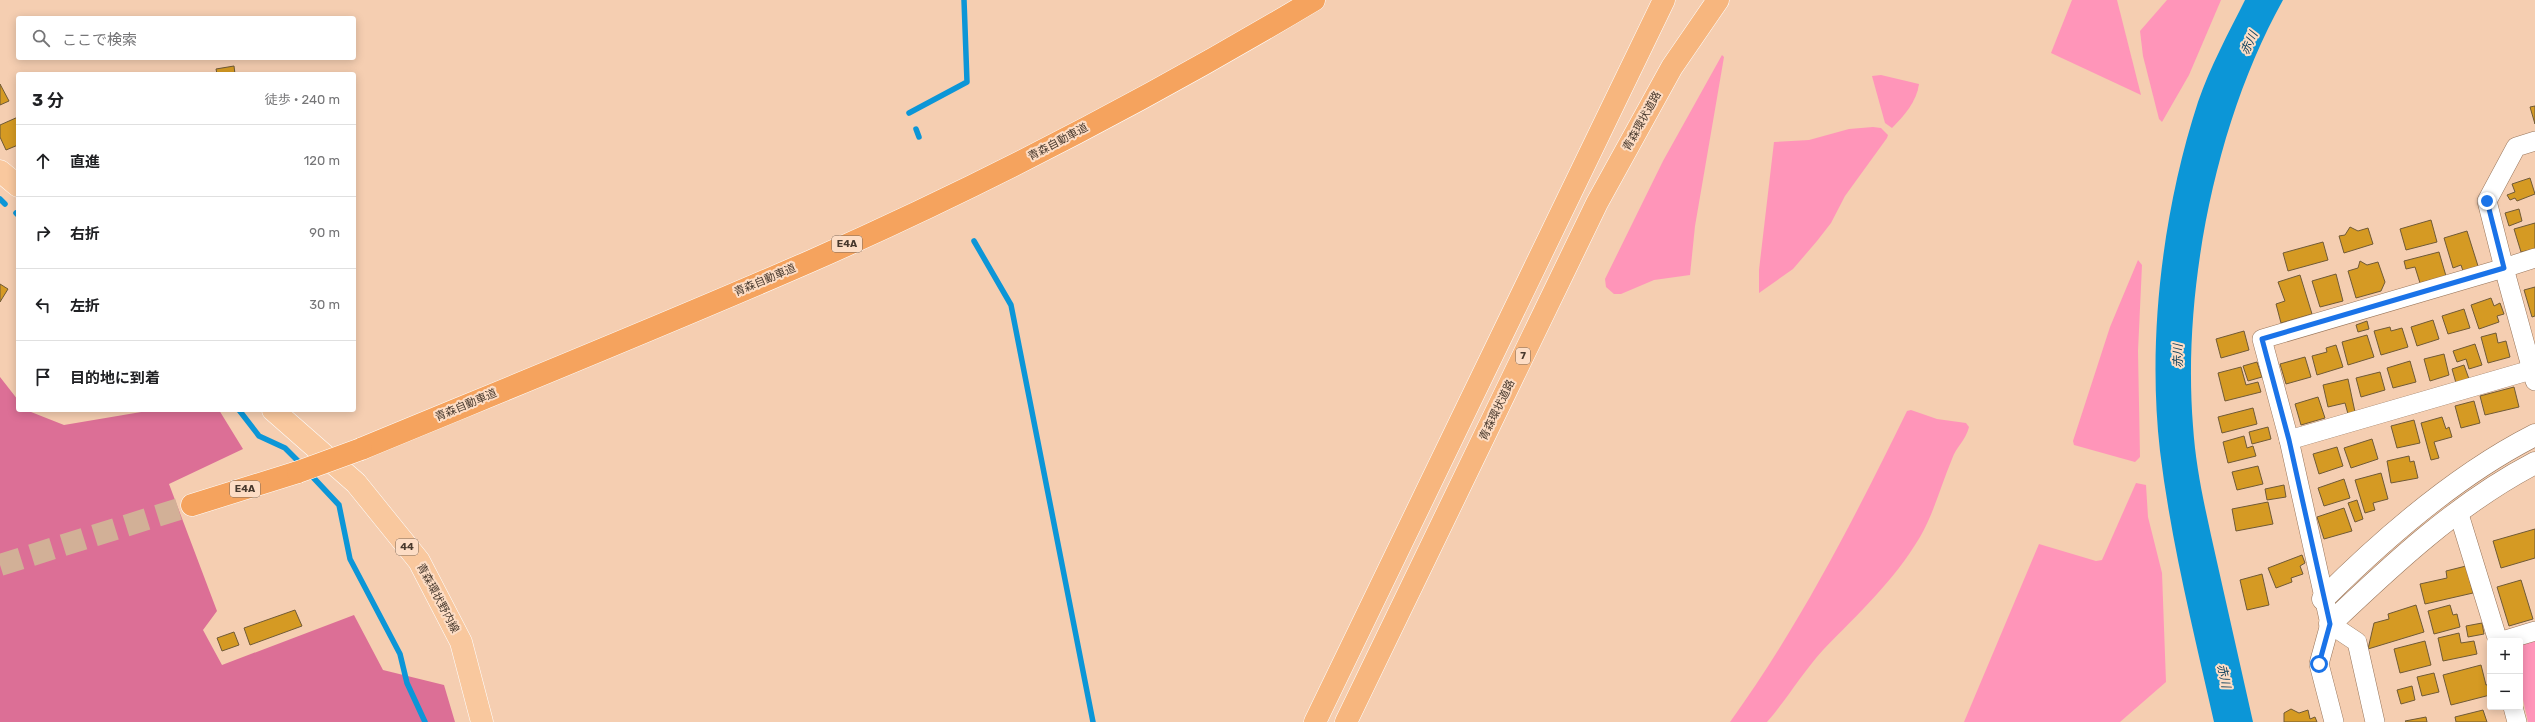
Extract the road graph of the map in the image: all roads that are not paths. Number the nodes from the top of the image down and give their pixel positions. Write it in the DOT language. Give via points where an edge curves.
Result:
graph roads {
  1 [pos="1314,0"];
  2 [pos="1664,0"];
  3 [pos="1718,0"];
  4 [pos="2535,141"];
  5 [pos="0,171"];
  6 [pos="16,184"];
  7 [pos="2535,258"];
  8 [pos="2504,268"];
  9 [pos="2533,376"];
  10 [pos="275,412"];
  11 [pos="2535,435"];
  12 [pos="2289,440"];
  13 [pos="2535,463"];
  14 [pos="192,505"];
  15 [pos="2458,511"];
  16 [pos="2323,599"];
  17 [pos="2330,624"];
  18 [pos="2535,631"];
  19 [pos="2497,638"];
  20 [pos="2512,638"];
  21 [pos="2514,710"];
  22 [pos="482,722"];
  23 [pos="1315,722"];
  24 [pos="1346,722"];
  25 [pos="2334,722"];
  26 [pos="2375,722"];
  27 [pos="2517,722"];
  1 -- 14 [label="highway, 青森自動車道 / E4A, bridge" via="1240,44 1031,156 819,257 361,449 298,472"];
  2 -- 23 [label="highway"];
  3 -- 24 [label="highway, 青森環状道路 / 7" via="1672,67 1597,203"];
  4 -- 8 [label="street" via="2516,147 2487,201"];
  5 -- 6 [label="main road"];
  7 -- 8 [label="street"];
  8 -- 9 [label="street"];
  8 -- 12 [label="street" via="2262,339"];
  9 -- 12 [label="street"];
  10 -- 22 [label="main road, 青森環状野内線 / 44" via="356,483 419,561 461,642"];
  11 -- 16 [label="street" via="2511,447 2448,490 2358,563"];
  12 -- 16 [label="street"];
  13 -- 15 [label="street"];
  15 -- 17 [label="street" via="2371,585"];
  15 -- 19 [label="street"];
  16 -- 17 [label="street"];
  17 -- 25 [label="street" via="2319,664"];
  17 -- 26 [label="street" via="2357,642"];
  18 -- 20 [label="street"];
  21 -- 27 [label="street"];
}
